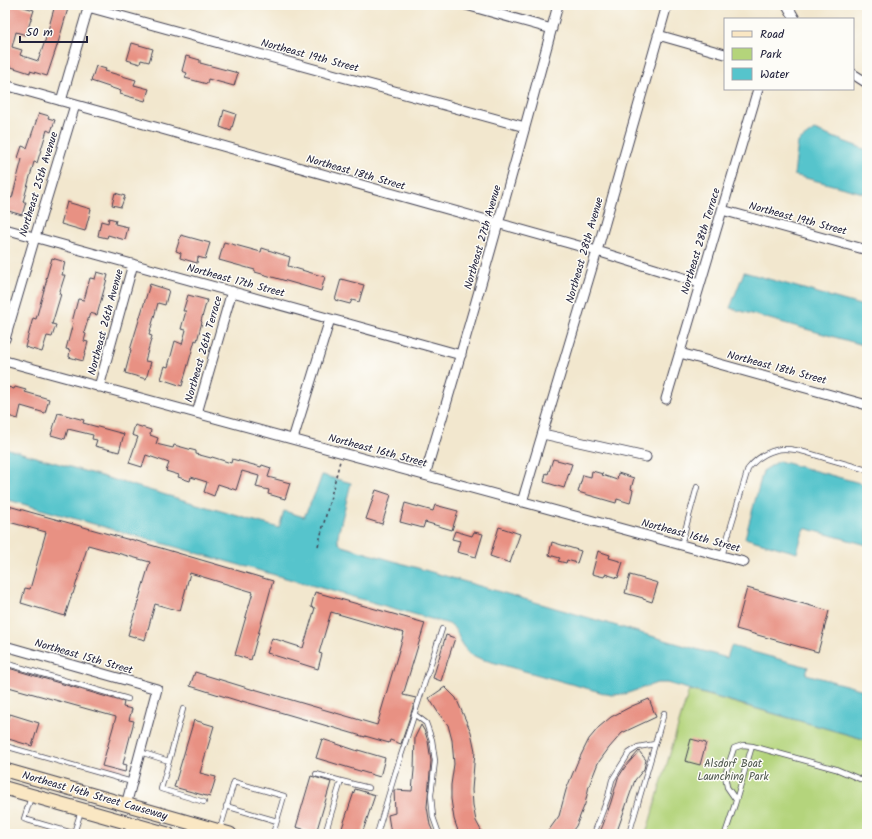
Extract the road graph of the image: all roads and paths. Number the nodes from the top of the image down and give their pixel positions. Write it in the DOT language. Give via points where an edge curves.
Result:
graph roads {
  1 [pos="466,5"];
  2 [pos="558,5"];
  3 [pos="667,5"];
  4 [pos="787,5"];
  5 [pos="88,6"];
  6 [pos="794,18"];
  7 [pos="552,29"];
  8 [pos="658,35"];
  9 [pos="724,54"];
  10 [pos="854,75"];
  11 [pos="867,83"];
  12 [pos="5,85"];
  13 [pos="758,90"];
  14 [pos="61,101"];
  15 [pos="75,106"];
  16 [pos="525,127"];
  17 [pos="722,210"];
  18 [pos="499,224"];
  19 [pos="5,228"];
  20 [pos="35,237"];
  21 [pos="867,250"];
  22 [pos="596,251"];
  23 [pos="133,264"];
  24 [pos="700,283"];
  25 [pos="232,291"];
  26 [pos="330,319"];
  27 [pos="5,339"];
  28 [pos="680,353"];
  29 [pos="461,355"];
  30 [pos="5,361"];
  31 [pos="100,387"];
  32 [pos="666,399"];
  33 [pos="867,405"];
  34 [pos="197,413"];
  35 [pos="542,434"];
  36 [pos="293,439"];
  37 [pos="342,453"];
  38 [pos="646,457"];
  39 [pos="867,470"];
  40 [pos="425,475"];
  41 [pos="697,487"];
  42 [pos="522,502"];
  43 [pos="681,545"];
  44 [pos="318,546"];
  45 [pos="722,556"];
  46 [pos="744,562"];
  47 [pos="442,629"];
  48 [pos="5,646"];
  49 [pos="5,663"];
  50 [pos="128,699"];
  51 [pos="184,709"];
  52 [pos="414,714"];
  53 [pos="664,714"];
  54 [pos="655,744"];
  55 [pos="5,746"];
  56 [pos="752,746"];
  57 [pos="140,752"];
  58 [pos="169,760"];
  59 [pos="5,770"];
  60 [pos="316,774"];
  61 [pos="341,781"];
  62 [pos="132,782"];
  63 [pos="867,782"];
  64 [pos="5,788"];
  65 [pos="369,788"];
  66 [pos="31,795"];
  67 [pos="736,800"];
  68 [pos="204,802"];
  69 [pos="126,804"];
  70 [pos="226,806"];
  71 [pos="85,810"];
  72 [pos="277,821"];
  73 [pos="130,829"];
  74 [pos="224,833"];
  75 [pos="75,834"];
  76 [pos="168,834"];
  77 [pos="273,834"];
  78 [pos="325,834"];
  79 [pos="377,834"];
  80 [pos="439,834"];
  81 [pos="594,834"];
  82 [pos="629,834"];
  83 [pos="725,834"];
  1 -- 7 [label="street"];
  2 -- 7 [label="street, Northeast 27th Avenue"];
  3 -- 8 [label="street, Northeast 28th Avenue"];
  4 -- 6 [label="street"];
  5 -- 14 [label="street"];
  5 -- 16 [label="street, Northeast 19th Street"];
  7 -- 16 [label="street, Northeast 27th Avenue"];
  8 -- 9 [label="street"];
  8 -- 22 [label="street, Northeast 28th Avenue"];
  10 -- 11 [label="street"];
  12 -- 14 [label="street, Northeast 18th Street"];
  13 -- 17 [label="street, Northeast 28th Terrace"];
  14 -- 15 [label="street, Northeast 18th Street"];
  15 -- 18 [label="street, Northeast 18th Street"];
  15 -- 20 [label="street, Northeast 25th Avenue"];
  16 -- 18 [label="street, Northeast 27th Avenue"];
  17 -- 21 [label="street, Northeast 19th Street"];
  17 -- 24 [label="street, Northeast 28th Terrace"];
  18 -- 22 [label="street, Northeast 18th Street"];
  18 -- 29 [label="street, Northeast 27th Avenue"];
  19 -- 20 [label="street, Northeast 17th Street"];
  20 -- 23 [label="street, Northeast 17th Street"];
  20 -- 27 [label="street, Northeast 25th Avenue"];
  22 -- 24 [label="street, Northeast 18th Street"];
  22 -- 35 [label="street, Northeast 28th Avenue"];
  23 -- 25 [label="street, Northeast 17th Street"];
  23 -- 31 [label="street, Northeast 26th Avenue"];
  24 -- 28 [label="street, Northeast 28th Terrace"];
  25 -- 26 [label="street, Northeast 17th Street"];
  25 -- 34 [label="street, Northeast 26th Terrace"];
  26 -- 29 [label="street, Northeast 17th Street"];
  26 -- 36 [label="street"];
  28 -- 32 [label="street, Northeast 28th Terrace"];
  28 -- 33 [label="street, Northeast 18th Street"];
  29 -- 40 [label="street, Northeast 27th Avenue"];
  30 -- 31 [label="street, Northeast 16th Street"];
  31 -- 34 [label="street, Northeast 16th Street"];
  34 -- 36 [label="street, Northeast 16th Street"];
  35 -- 38 [label="street"];
  35 -- 42 [label="street, Northeast 28th Avenue"];
  36 -- 37 [label="street, Northeast 16th Street"];
  37 -- 40 [label="street, Northeast 16th Street"];
  37 -- 44 [label="path"];
  39 -- 45 [label="lane" via="787,449 764,454 748,469"];
  40 -- 42 [label="street, Northeast 16th Street"];
  41 -- 43 [label="lane"];
  42 -- 43 [label="street, Northeast 16th Street"];
  43 -- 45 [label="street, Northeast 16th Street"];
  45 -- 46 [label="street, Northeast 16th Street"];
  47 -- 52 [label="lane"];
  48 -- 57 [label="street, Northeast 15th Street" via="157,689"];
  49 -- 50 [label="lane"];
  51 -- 58 [label="lane"];
  52 -- 79 [label="lane"];
  52 -- 80 [label="lane" via="426,723 432,740 435,762 431,795 433,817"];
  53 -- 54 [label="lane"];
  54 -- 81 [label="lane" via="638,747 629,753 612,780"];
  54 -- 82 [label="lane"];
  55 -- 62 [label="lane"];
  56 -- 63 [label="lane" via="836,770"];
  56 -- 67 [label="lane"];
  56 -- 67 [label="lane" via="734,748 725,775 727,787"];
  57 -- 58 [label="lane"];
  57 -- 62 [label="street"];
  58 -- 68 [label="lane" via="161,789"];
  59 -- 69 [label="main road, Northeast 14th Street Causeway"];
  60 -- 61 [label="lane"];
  61 -- 65 [label="lane"];
  61 -- 78 [label="lane"];
  62 -- 69 [label="street"];
  64 -- 66 [label="main road, Northeast 14th Street Causeway"];
  66 -- 71 [label="main road, Northeast 14th Street Causeway"];
  66 -- 75 [label="lane" via="24,819"];
  67 -- 83 [label="lane"];
  69 -- 71 [label="main road" via="121,810 115,811"];
  69 -- 74 [label="main road, Northeast 14th Street Causeway"];
  70 -- 72 [label="lane"];
  70 -- 72 [label="lane" via="234,782 284,796"];
  70 -- 74 [label="lane"];
  71 -- 73 [label="main road, Northeast 14th Street Causeway"];
  71 -- 75 [label="lane"];
  72 -- 77 [label="lane"];
  73 -- 76 [label="main road, Northeast 14th Street Causeway"];
}
